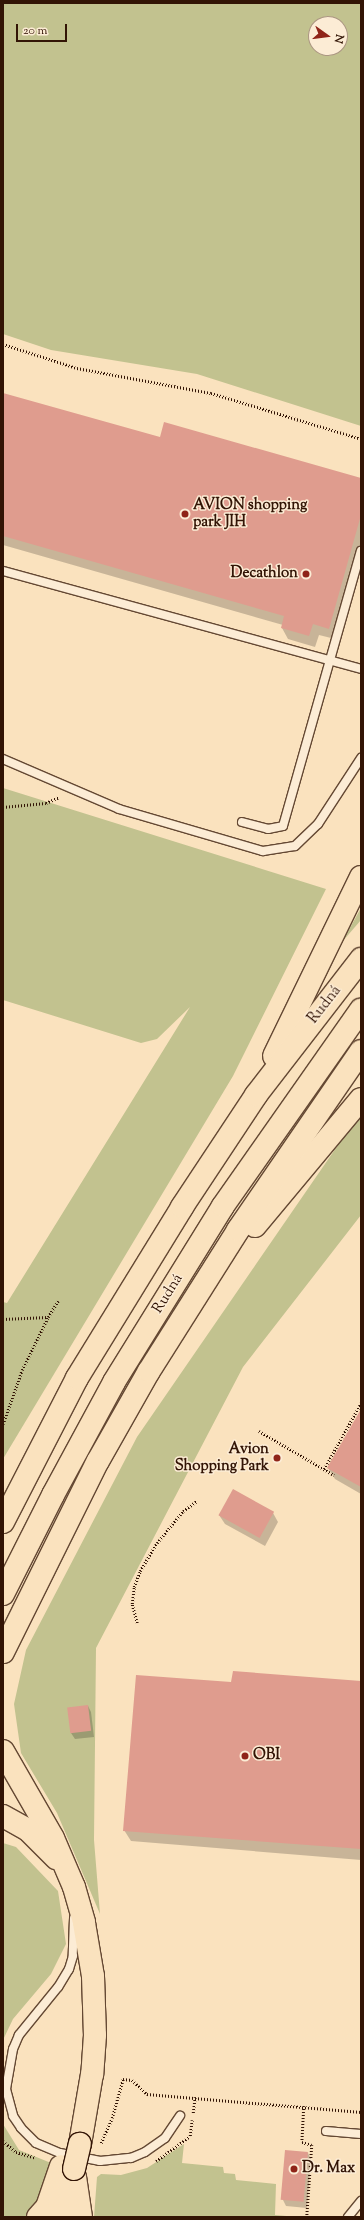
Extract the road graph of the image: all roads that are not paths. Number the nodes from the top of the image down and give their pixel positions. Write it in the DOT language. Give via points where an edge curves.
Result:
graph roads {
  1 [pos="361,551"];
  2 [pos="3,571"];
  3 [pos="331,661"];
  4 [pos="361,669"];
  5 [pos="361,758"];
  6 [pos="3,759"];
  7 [pos="242,822"];
  8 [pos="361,877"];
  9 [pos="361,959"];
  10 [pos="361,1010"];
  11 [pos="361,1051"];
  12 [pos="256,1095"];
  13 [pos="361,1099"];
  14 [pos="150,1371"];
  15 [pos="3,1522"];
  16 [pos="3,1594"];
  17 [pos="6,1644"];
  18 [pos="3,1665"];
  19 [pos="3,1751"];
  20 [pos="3,1816"];
  21 [pos="65,1867"];
  22 [pos="74,1887"];
  23 [pos="180,2116"];
  24 [pos="326,2131"];
  25 [pos="361,2134"];
  26 [pos="67,2168"];
  27 [pos="361,2201"];
  28 [pos="38,2217"];
  29 [pos="62,2217"];
  30 [pos="82,2217"];
  31 [pos="348,2217"];
  1 -- 3 [label="lane"];
  2 -- 3 [label="lane"];
  3 -- 4 [label="lane"];
  3 -- 7 [label="lane" via="283,826 268,829"];
  5 -- 6 [label="lane" via="318,824 295,846 263,851 119,809"];
  8 -- 12 [label="highway"];
  9 -- 12 [label="highway, Rudná"];
  10 -- 16 [label="highway, Rudná" via="223,1206 114,1382 52,1495"];
  11 -- 14 [label="highway" via="238,1230"];
  12 -- 15 [label="highway, Rudná" via="182,1207 77,1378"];
  13 -- 14 [label="highway" via="242,1241"];
  14 -- 17 [label="highway" via="98,1461"];
  17 -- 18 [label="highway"];
  19 -- 21 [label="highway" via="49,1829"];
  20 -- 21 [label="highway" via="28,1830"];
  21 -- 22 [label="highway"];
  22 -- 23 [label="lane" via="74,1949 69,1969 58,1987 19,2035 9,2061 6,2089 13,2116 36,2143 60,2153 100,2161 131,2158 145,2152 165,2138"];
  22 -- 26 [label="highway, bridge" via="84,1923 93,1976 94,2053 82,2144"];
  24 -- 25 [label="lane"];
  26 -- 28 [label="highway"];
  26 -- 29 [label="highway"];
  26 -- 30 [label="highway"];
  27 -- 31 [label="lane"];
}
